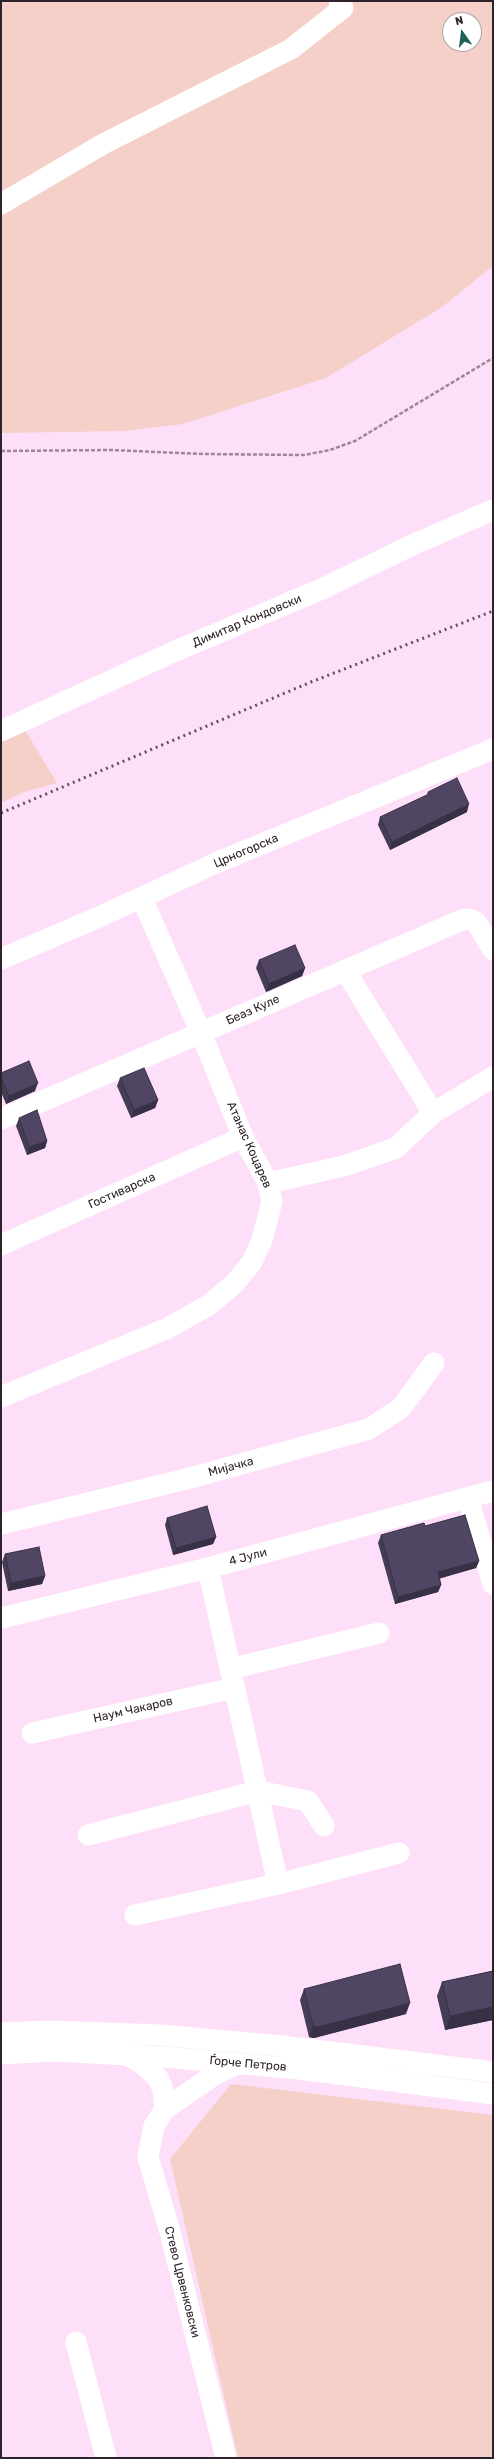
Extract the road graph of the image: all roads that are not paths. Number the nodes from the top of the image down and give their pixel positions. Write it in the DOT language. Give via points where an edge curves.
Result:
graph roads {
  1 [pos="347,3"];
  2 [pos="1,204"];
  3 [pos="493,510"];
  4 [pos="1,731"];
  5 [pos="493,749"];
  6 [pos="142,898"];
  7 [pos="493,950"];
  8 [pos="1,959"];
  9 [pos="345,970"];
  10 [pos="202,1033"];
  11 [pos="493,1077"];
  12 [pos="433,1113"];
  13 [pos="1,1120"];
  14 [pos="243,1137"];
  15 [pos="268,1183"];
  16 [pos="1,1246"];
  17 [pos="434,1363"];
  18 [pos="1,1397"];
  19 [pos="493,1491"];
  20 [pos="468,1498"];
  21 [pos="1,1524"];
  22 [pos="208,1568"];
  23 [pos="493,1584"];
  24 [pos="1,1618"];
  25 [pos="379,1633"];
  26 [pos="232,1678"];
  27 [pos="32,1733"];
  28 [pos="258,1791"];
  29 [pos="324,1826"];
  30 [pos="88,1836"];
  31 [pos="399,1853"];
  32 [pos="278,1884"];
  33 [pos="135,1915"];
  34 [pos="1,2033"];
  35 [pos="1,2054"];
  36 [pos="127,2055"];
  37 [pos="240,2064"];
  38 [pos="493,2072"];
  39 [pos="493,2094"];
  40 [pos="165,2109"];
  41 [pos="76,2342"];
  42 [pos="106,2458"];
  43 [pos="226,2458"];
  1 -- 2 [label="street" via="291,49 103,144"];
  3 -- 4 [label="street, Димитар Кондовски"];
  5 -- 6 [label="street, Црногорска" via="218,862"];
  6 -- 8 [label="street, Црногорска"];
  6 -- 10 [label="street, Атанас Коцарев"];
  7 -- 9 [label="street, Беаз Куле" via="476,922 469,919"];
  9 -- 10 [label="street, Беаз Куле"];
  9 -- 12 [label="street"];
  10 -- 13 [label="street, Беаз Куле"];
  10 -- 14 [label="street, Атанас Коцарев"];
  11 -- 12 [label="street"];
  12 -- 15 [label="street" via="396,1148 344,1166"];
  14 -- 15 [label="street, Атанас Коцарев"];
  14 -- 16 [label="street, Гостиварска"];
  15 -- 18 [label="street, Атанас Коцарев" via="272,1200 262,1240 252,1262 235,1283 209,1305 168,1328"];
  17 -- 21 [label="street, Мијачка" via="401,1408 369,1429 190,1478"];
  19 -- 20 [label="street, 4 Јули"];
  20 -- 22 [label="street, 4 Јули"];
  20 -- 23 [label="street"];
  22 -- 24 [label="street, 4 Јули"];
  22 -- 26 [label="street"];
  25 -- 26 [label="street, Наум Чакаров"];
  26 -- 27 [label="street, Наум Чакаров"];
  26 -- 28 [label="street"];
  28 -- 29 [label="street" via="308,1801"];
  28 -- 30 [label="street"];
  28 -- 32 [label="street"];
  31 -- 32 [label="street"];
  32 -- 33 [label="street"];
  34 -- 38 [label="street, Ѓорче Петров" via="50,2031 160,2035 282,2046"];
  35 -- 36 [label="street, Ѓорче Петров" via="55,2052"];
  36 -- 37 [label="street, Ѓорче Петров"];
  36 -- 40 [label="street" via="144,2064 158,2078 163,2090"];
  37 -- 39 [label="street, Ѓорче Петров"];
  37 -- 40 [label="street, Стево Црвенковски" via="214,2075"];
  40 -- 43 [label="street, Стево Црвенковски" via="154,2126 148,2157 170,2232"];
  41 -- 42 [label="street"];
}
